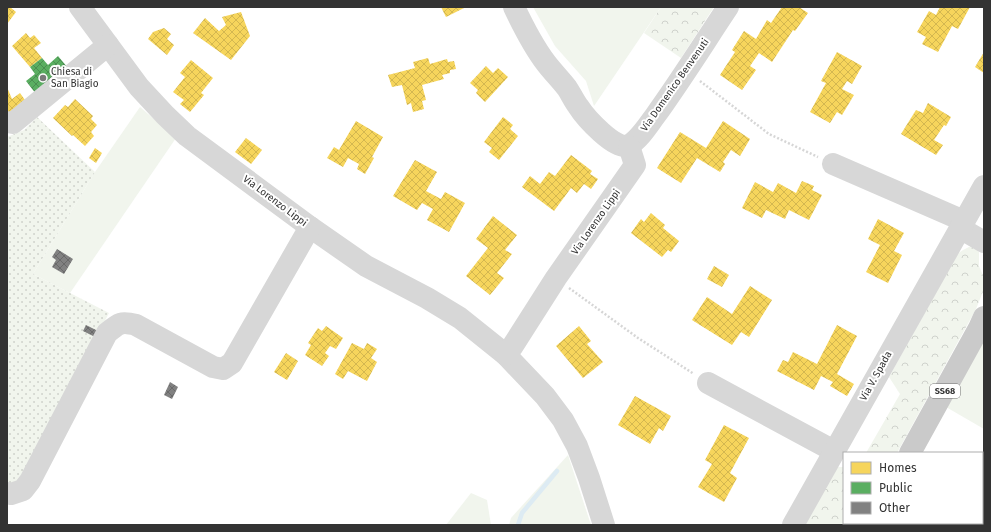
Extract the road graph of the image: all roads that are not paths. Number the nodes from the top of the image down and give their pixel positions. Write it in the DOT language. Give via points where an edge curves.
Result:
graph roads {
  1 [pos="80,7"];
  2 [pos="514,7"];
  3 [pos="728,7"];
  4 [pos="108,45"];
  5 [pos="7,122"];
  6 [pos="629,146"];
  7 [pos="833,164"];
  8 [pos="984,186"];
  9 [pos="962,224"];
  10 [pos="310,227"];
  11 [pos="984,242"];
  12 [pos="982,322"];
  13 [pos="506,355"];
  14 [pos="708,383"];
  15 [pos="834,451"];
  16 [pos="911,452"];
  17 [pos="7,493"];
  18 [pos="604,525"];
  19 [pos="793,525"];
  1 -- 4 [label="street, Via Lorenzo Lippi"];
  2 -- 6 [label="street" via="542,56 584,114 608,137 619,144"];
  3 -- 6 [label="street, Via Domenico Benvenuti" via="644,132"];
  4 -- 5 [label="street" via="14,123"];
  4 -- 10 [label="street, Via Lorenzo Lippi" via="139,87 187,136"];
  6 -- 13 [label="street, Via Lorenzo Lippi" via="635,166 556,278"];
  7 -- 9 [label="street"];
  8 -- 9 [label="street, Via V. Spada"];
  9 -- 11 [label="street"];
  9 -- 15 [label="street, Via V. Spada"];
  10 -- 13 [label="street, Via Lorenzo Lippi" via="366,266 460,318"];
  10 -- 17 [label="street" via="232,363 223,369 212,367 136,325 118,324 112,328 107,333 30,481 23,490"];
  12 -- 16 [label="main road, SS68"];
  13 -- 18 [label="street, Via Lorenzo Lippi" via="546,396 563,420 577,446"];
  14 -- 15 [label="street"];
  15 -- 19 [label="street, Via V. Spada"];
}
